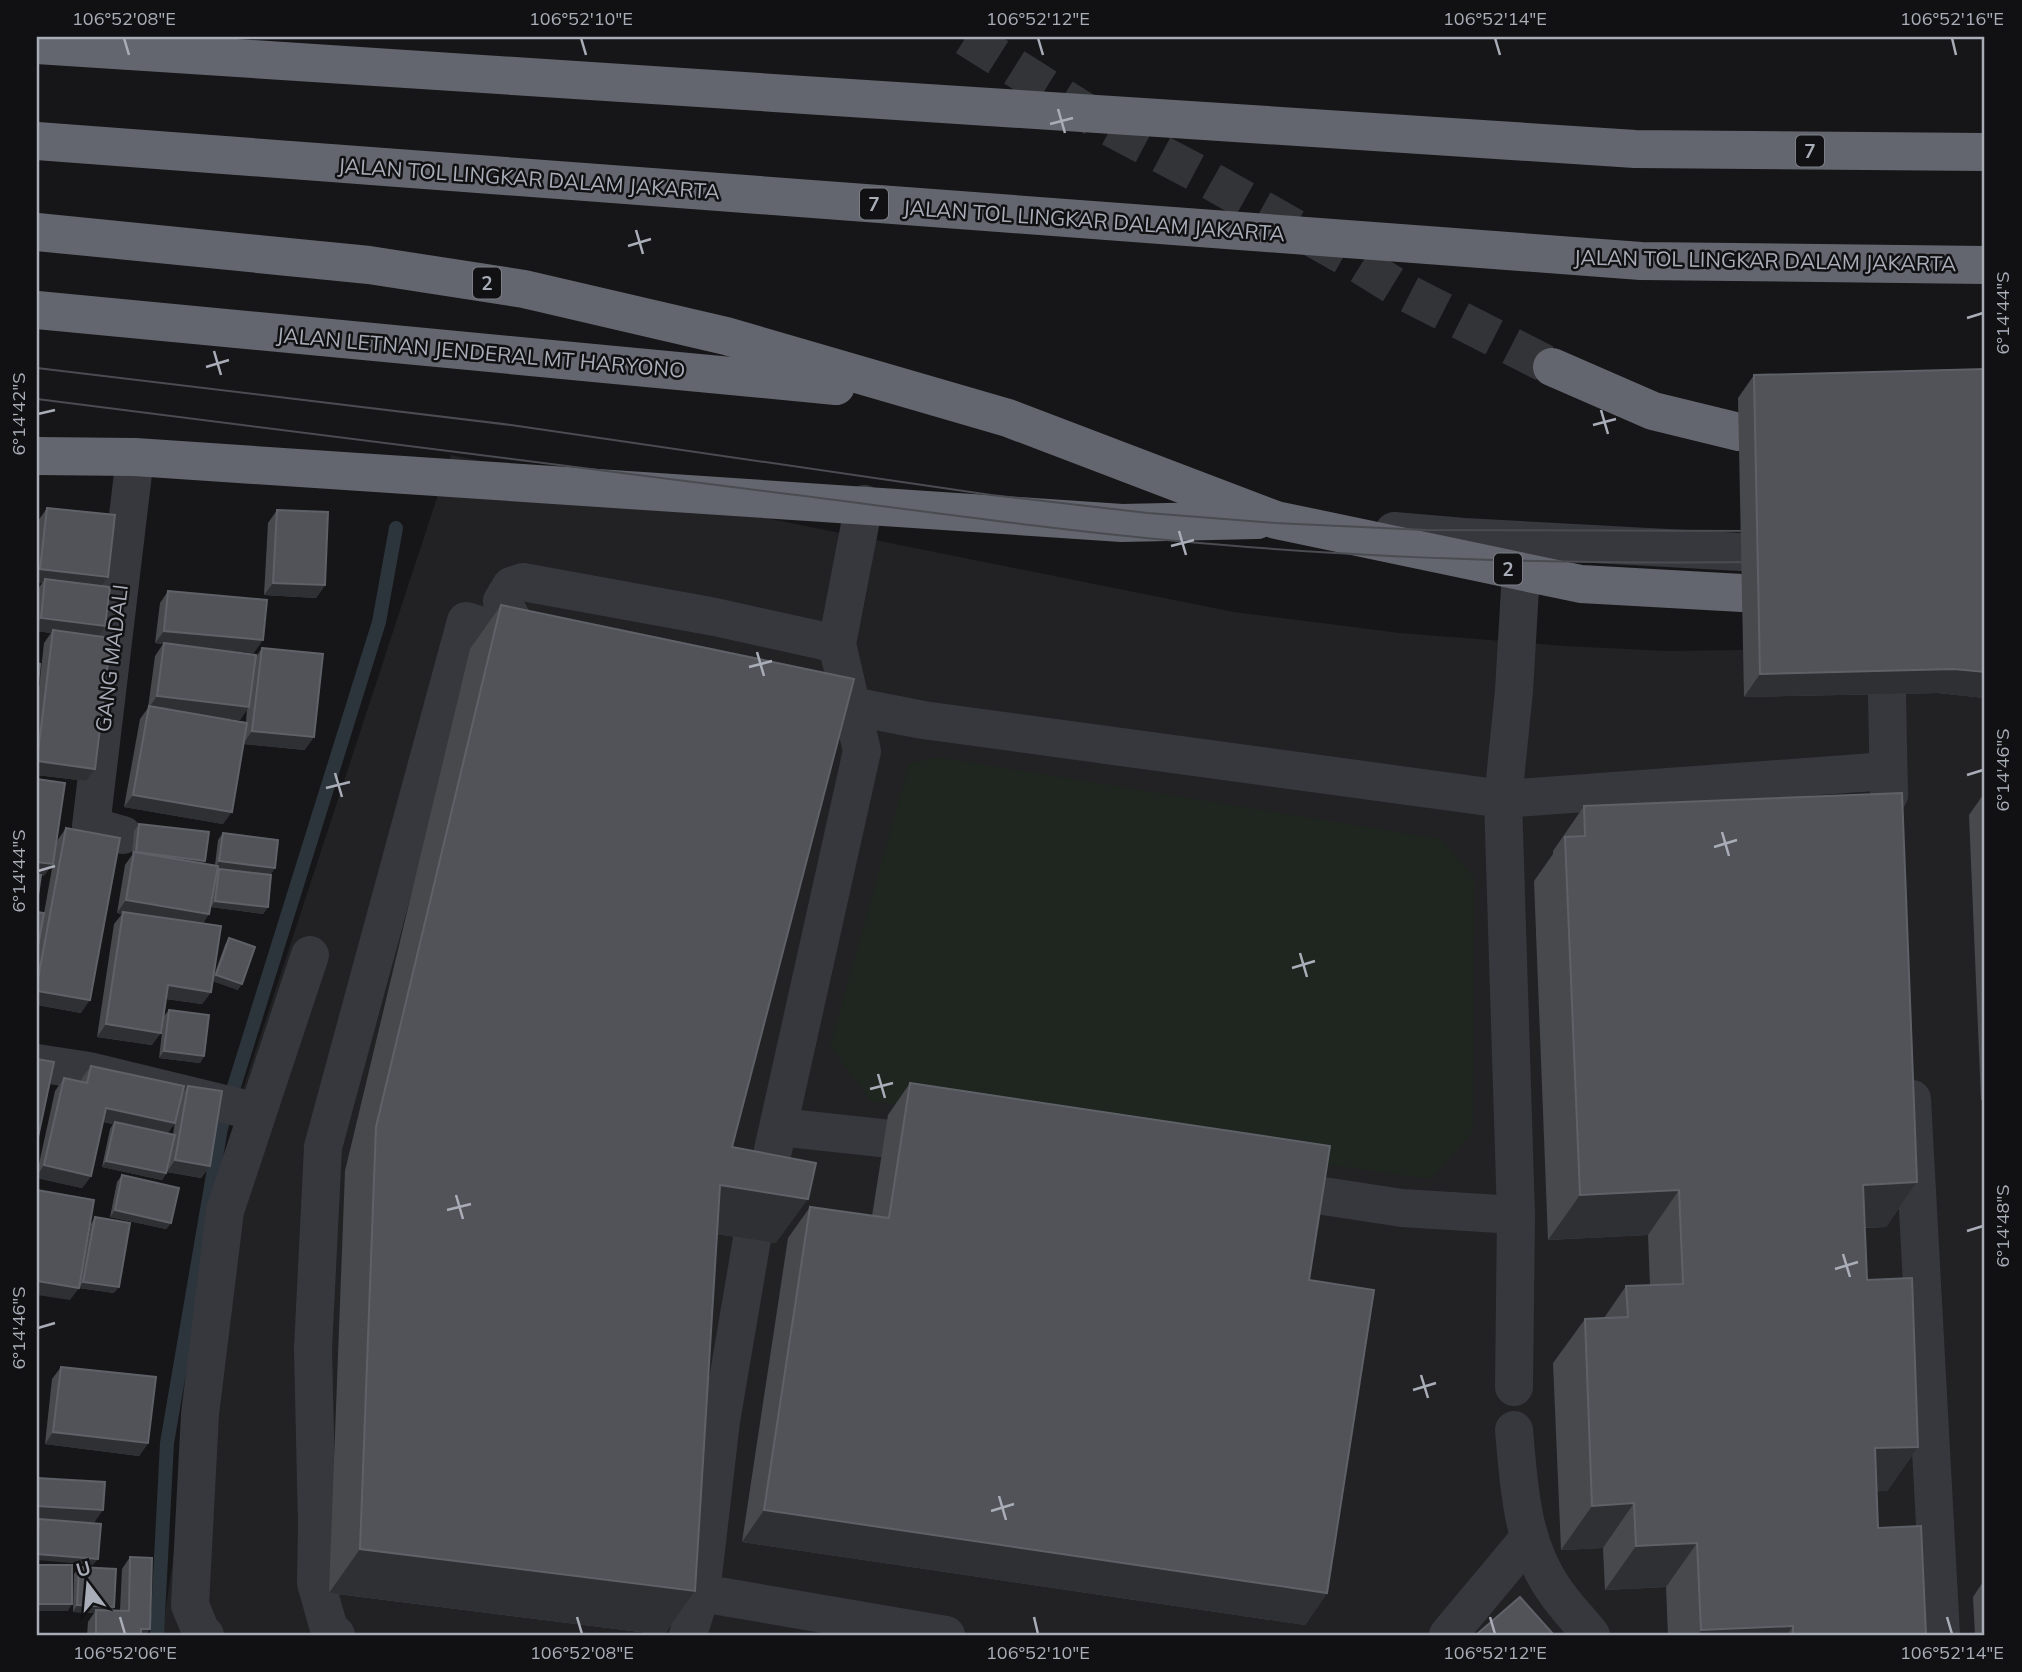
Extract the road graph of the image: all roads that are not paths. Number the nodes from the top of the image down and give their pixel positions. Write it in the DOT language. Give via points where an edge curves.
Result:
graph roads {
  1 [pos="37,45"];
  2 [pos="37,141"];
  3 [pos="1985,152"];
  4 [pos="37,232"];
  5 [pos="1985,265"];
  6 [pos="37,310"];
  7 [pos="1552,368"];
  8 [pos="925,394"];
  9 [pos="1739,442"];
  10 [pos="37,456"];
  11 [pos="135,457"];
  12 [pos="864,504"];
  13 [pos="1276,520"];
  14 [pos="1741,552"];
  15 [pos="1521,572"];
  16 [pos="1742,593"];
  17 [pos="523,639"];
  18 [pos="836,644"];
  19 [pos="564,647"];
  20 [pos="755,687"];
  21 [pos="1887,694"];
  22 [pos="851,707"];
  23 [pos="1887,771"];
  24 [pos="1503,799"];
  25 [pos="1891,825"];
  26 [pos="123,835"];
  27 [pos="310,956"];
  28 [pos="37,1063"];
  29 [pos="1910,1069"];
  30 [pos="234,1106"];
  31 [pos="779,1127"];
  32 [pos="973,1148"];
  33 [pos="767,1177"];
  34 [pos="1236,1183"];
  35 [pos="1516,1215"];
  36 [pos="752,1240"];
  37 [pos="1514,1387"];
  38 [pos="1514,1430"];
  39 [pos="1530,1538"];
  40 [pos="701,1593"];
  41 [pos="205,1635"];
  42 [pos="336,1635"];
  43 [pos="688,1635"];
  44 [pos="946,1635"];
  45 [pos="1448,1635"];
  46 [pos="1591,1635"];
  47 [pos="1941,1635"];
  1 -- 3 [label="highway, 7" via="1634,149"];
  2 -- 5 [label="highway, JALAN TOL LINGKAR DALAM JAKARTA / 7" via="1641,261"];
  4 -- 8 [label="highway, JALAN LETNAN JENDERAL MT HARYONO / 2" via="369,265 524,289 726,336"];
  6 -- 8 [label="highway, JALAN LETNAN JENDERAL MT HARYONO / 2"];
  7 -- 9 [label="highway"];
  8 -- 13 [label="highway, JALAN LETNAN JENDERAL MT HARYONO / 2" via="1008,418"];
  10 -- 11 [label="highway"];
  11 -- 12 [label="highway"];
  11 -- 26 [label="street, GANG MADALI" via="91,826"];
  12 -- 13 [label="highway" via="1122,523"];
  12 -- 18 [label="street"];
  13 -- 14 [label="street" via="1464,537"];
  13 -- 15 [label="highway, JALAN LETNAN JENDERAL MT HARYONO / 2"];
  15 -- 16 [label="highway, JALAN LETNAN JENDERAL MT HARYONO / 2" via="1581,584"];
  15 -- 24 [label="street"];
  17 -- 18 [label="street" via="502,600 511,586 523,582"];
  17 -- 19 [label="street"];
  17 -- 42 [label="street" via="466,621 323,1147 313,1349 316,1583 329,1629"];
  18 -- 22 [label="street"];
  20 -- 22 [label="street"];
  21 -- 23 [label="street"];
  22 -- 24 [label="street"];
  22 -- 31 [label="street" via="862,751"];
  23 -- 24 [label="street"];
  23 -- 25 [label="street"];
  24 -- 35 [label="street"];
  27 -- 41 [label="street" via="225,1212 200,1414 190,1605"];
  28 -- 30 [label="street"];
  29 -- 47 [label="street"];
  31 -- 32 [label="street"];
  31 -- 33 [label="street"];
  34 -- 35 [label="street" via="1402,1208"];
  35 -- 37 [label="street"];
  36 -- 40 [label="street" via="721,1421"];
  38 -- 39 [label="street" via="1520,1503"];
  39 -- 45 [label="street"];
  39 -- 46 [label="street" via="1553,1588"];
  40 -- 43 [label="street"];
  40 -- 44 [label="street"];
}
